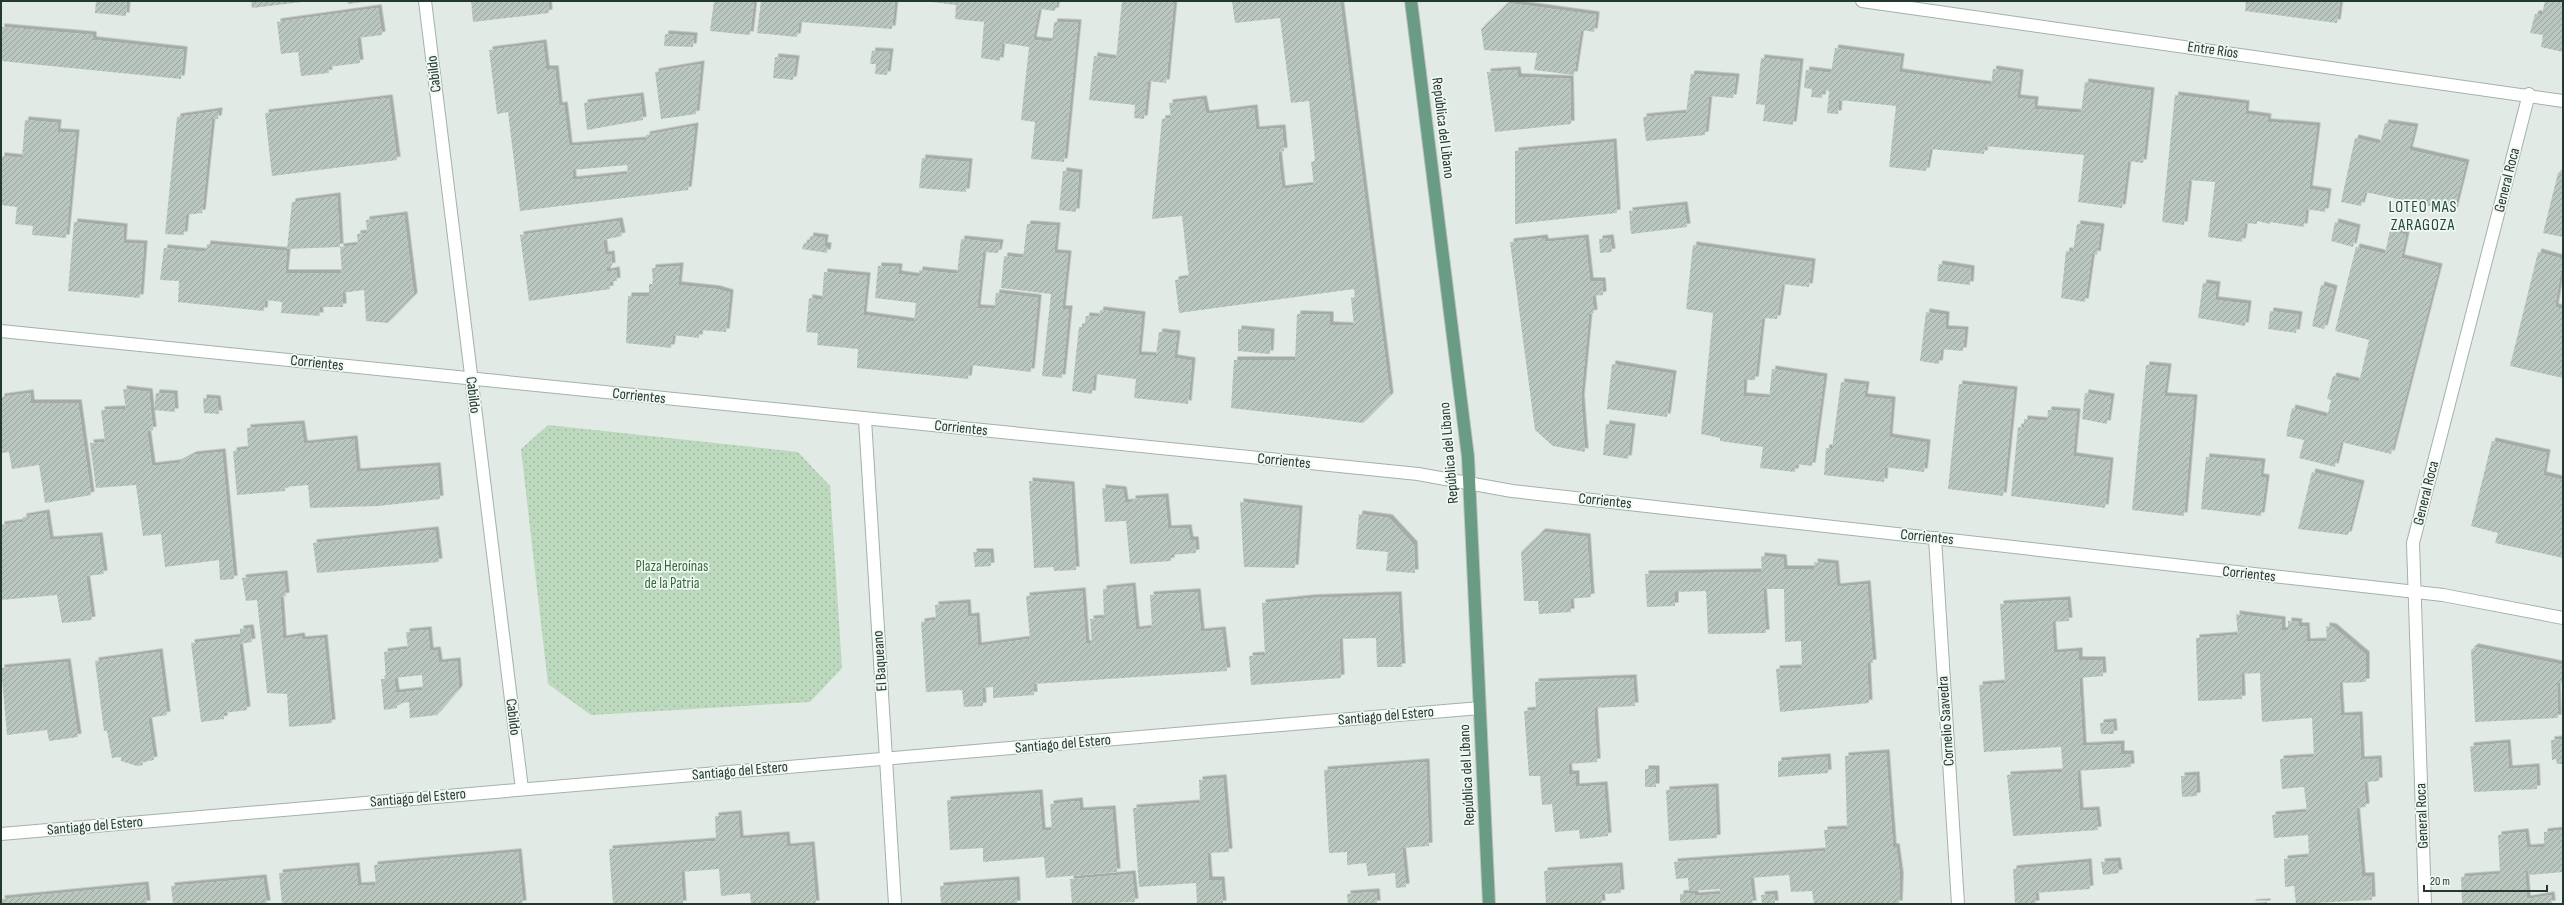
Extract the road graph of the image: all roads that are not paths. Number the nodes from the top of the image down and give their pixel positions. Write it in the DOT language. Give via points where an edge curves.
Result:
graph roads {
  1 [pos="425,1"];
  2 [pos="1411,1"];
  3 [pos="1862,1"];
  4 [pos="2529,94"];
  5 [pos="2563,100"];
  6 [pos="1,331"];
  7 [pos="471,379"];
  8 [pos="865,419"];
  9 [pos="1469,483"];
  10 [pos="1934,538"];
  11 [pos="2415,592"];
  12 [pos="2563,618"];
  13 [pos="1480,708"];
  14 [pos="886,759"];
  15 [pos="522,790"];
  16 [pos="1,834"];
  17 [pos="896,904"];
  18 [pos="1489,904"];
  19 [pos="1958,904"];
  20 [pos="2425,904"];
  1 -- 7 [label="street, Cabildo"];
  2 -- 9 [label="main road, República del Líbano" via="1468,457"];
  3 -- 4 [label="street, Entre Ríos"];
  4 -- 5 [label="street, Entre Ríos"];
  4 -- 11 [label="street, General Roca" via="2413,543"];
  6 -- 7 [label="street, Corrientes"];
  7 -- 8 [label="street, Corrientes"];
  7 -- 15 [label="street, Cabildo"];
  8 -- 9 [label="street, Corrientes" via="1418,474"];
  8 -- 14 [label="street, El Baqueano"];
  9 -- 10 [label="street, Corrientes" via="1512,491"];
  9 -- 13 [label="main road, República del Líbano"];
  10 -- 11 [label="street, Corrientes"];
  10 -- 19 [label="street, Cornelio Saavedra"];
  11 -- 12 [label="street, Corrientes"];
  11 -- 20 [label="street, General Roca"];
  13 -- 14 [label="street, Santiago del Estero"];
  13 -- 18 [label="main road, República del Líbano"];
  14 -- 15 [label="street, Santiago del Estero"];
  14 -- 17 [label="street, El Baqueano"];
  15 -- 16 [label="street, Santiago del Estero"];
}
